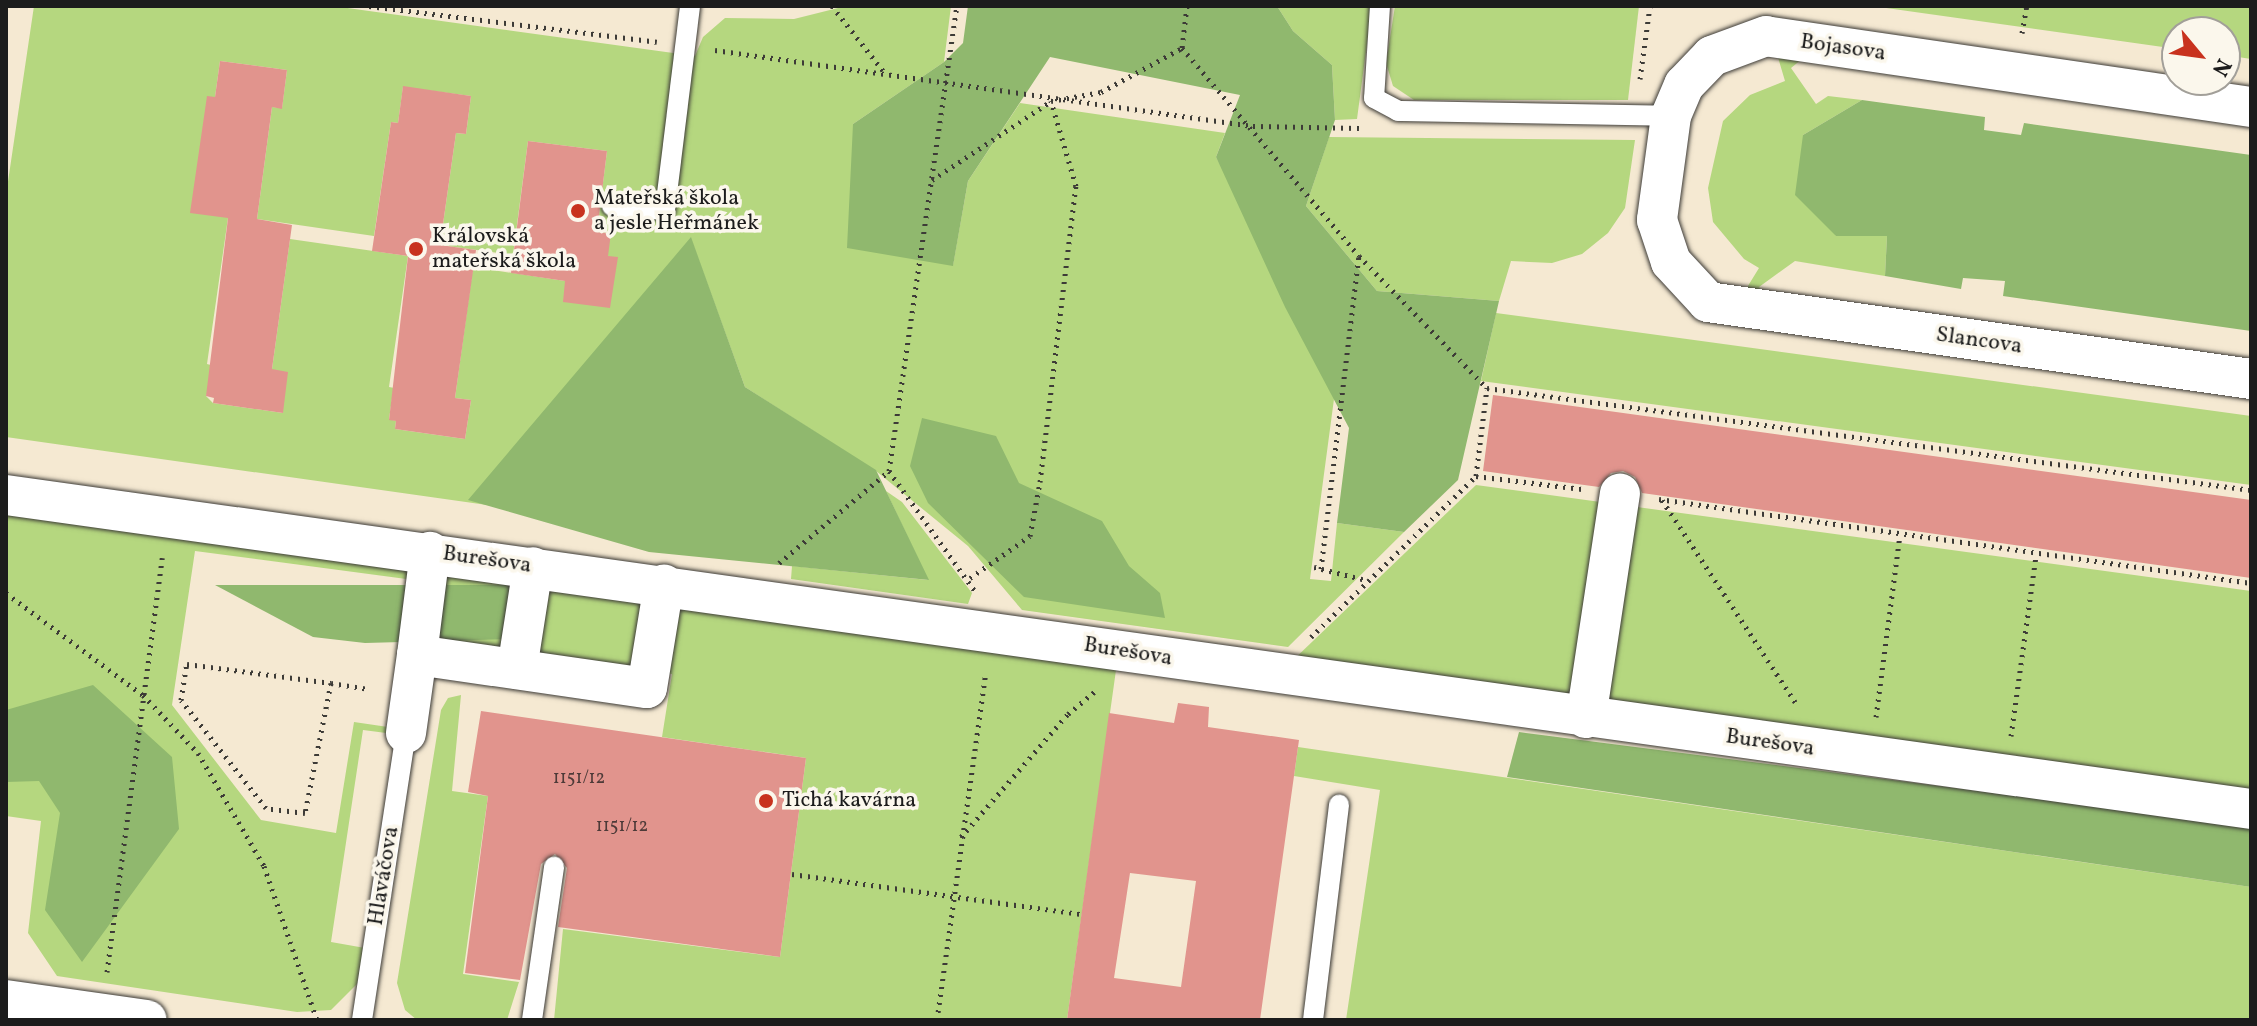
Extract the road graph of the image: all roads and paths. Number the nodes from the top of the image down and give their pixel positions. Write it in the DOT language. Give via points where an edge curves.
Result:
graph roads {
  1 [pos="369,6"];
  2 [pos="690,6"];
  3 [pos="832,6"];
  4 [pos="957,6"];
  5 [pos="1187,6"];
  6 [pos="1380,6"];
  7 [pos="1650,6"];
  8 [pos="2027,6"];
  9 [pos="2021,35"];
  10 [pos="685,45"];
  11 [pos="1182,48"];
  12 [pos="886,74"];
  13 [pos="946,82"];
  14 [pos="1051,101"];
  15 [pos="2251,107"];
  16 [pos="1653,114"];
  17 [pos="1253,126"];
  18 [pos="1364,128"];
  19 [pos="931,180"];
  20 [pos="612,206"];
  21 [pos="1359,256"];
  22 [pos="1708,302"];
  23 [pos="2251,379"];
  24 [pos="1487,388"];
  25 [pos="889,471"];
  26 [pos="1476,476"];
  27 [pos="2251,490"];
  28 [pos="1620,494"];
  29 [pos="6,495"];
  30 [pos="1661,499"];
  31 [pos="167,517"];
  32 [pos="1900,535"];
  33 [pos="430,552"];
  34 [pos="2036,555"];
  35 [pos="533,567"];
  36 [pos="1314,567"];
  37 [pos="1321,569"];
  38 [pos="970,578"];
  39 [pos="1367,581"];
  40 [pos="2251,583"];
  41 [pos="664,584"];
  42 [pos="6,593"];
  43 [pos="742,594"];
  44 [pos="993,631"];
  45 [pos="1140,654"];
  46 [pos="417,655"];
  47 [pos="517,669"];
  48 [pos="1274,675"];
  49 [pos="331,683"];
  50 [pos="143,695"];
  51 [pos="408,714"];
  52 [pos="1586,718"];
  53 [pos="1827,751"];
  54 [pos="1870,757"];
  55 [pos="2005,775"];
  56 [pos="1339,805"];
  57 [pos="2251,809"];
  58 [pos="960,837"];
  59 [pos="554,867"];
  60 [pos="792,874"];
  61 [pos="952,895"];
  62 [pos="1081,914"];
  63 [pos="6,1000"];
  64 [pos="101,1015"];
  65 [pos="147,1020"];
  66 [pos="317,1020"];
  67 [pos="362,1020"];
  68 [pos="532,1020"];
  69 [pos="937,1020"];
  70 [pos="1313,1020"];
  1 -- 10 [label="path"];
  2 -- 10 [label="lane"];
  3 -- 12 [label="path"];
  4 -- 13 [label="path"];
  5 -- 11 [label="path"];
  6 -- 16 [label="lane" via="1374,98 1398,111"];
  7 -- 16 [label="path"];
  8 -- 9 [label="path"];
  10 -- 12 [label="path"];
  10 -- 20 [label="lane" via="665,210"];
  11 -- 14 [label="path" via="1101,92"];
  11 -- 17 [label="path"];
  12 -- 13 [label="path"];
  13 -- 14 [label="path"];
  13 -- 19 [label="path"];
  14 -- 17 [label="path"];
  14 -- 19 [label="path"];
  14 -- 38 [label="path" via="1076,186 1040,482 1030,536"];
  15 -- 16 [label="street, Bojasova" via="1766,36 1712,56"];
  16 -- 22 [label="street, Bojasova" via="1657,220 1671,262"];
  17 -- 18 [label="path"];
  17 -- 21 [label="path"];
  19 -- 25 [label="path"];
  21 -- 24 [label="path"];
  21 -- 37 [label="path"];
  22 -- 23 [label="street, Slancova"];
  24 -- 26 [label="path"];
  24 -- 27 [label="path"];
  25 -- 38 [label="path"];
  25 -- 43 [label="path"];
  26 -- 28 [label="path"];
  26 -- 39 [label="path"];
  28 -- 30 [label="path"];
  28 -- 52 [label="street"];
  29 -- 31 [label="street, Burešova"];
  30 -- 32 [label="path"];
  30 -- 53 [label="path"];
  31 -- 33 [label="street, Burešova"];
  31 -- 50 [label="path"];
  32 -- 34 [label="path"];
  32 -- 54 [label="path"];
  33 -- 35 [label="street, Burešova"];
  33 -- 46 [label="street"];
  34 -- 40 [label="path"];
  34 -- 55 [label="path"];
  35 -- 41 [label="street, Burešova"];
  35 -- 47 [label="street"];
  36 -- 37 [label="path"];
  37 -- 39 [label="path"];
  38 -- 44 [label="path"];
  39 -- 48 [label="path"];
  41 -- 43 [label="street, Burešova"];
  41 -- 47 [label="street" via="647,688"];
  42 -- 50 [label="path"];
  43 -- 44 [label="street, Burešova"];
  44 -- 45 [label="street, Burešova"];
  44 -- 58 [label="path"];
  45 -- 48 [label="street, Burešova"];
  45 -- 58 [label="path" via="1068,714"];
  46 -- 47 [label="street"];
  46 -- 51 [label="street"];
  48 -- 52 [label="street, Burešova"];
  49 -- 49 [label="path" via="187,664 181,700 266,808 305,813"];
  49 -- 51 [label="path"];
  50 -- 64 [label="path"];
  50 -- 66 [label="path" via="198,753 264,866"];
  51 -- 67 [label="lane, Hlaváčova"];
  52 -- 53 [label="street, Burešova"];
  53 -- 54 [label="street, Burešova"];
  54 -- 55 [label="street, Burešova"];
  55 -- 57 [label="street, Burešova"];
  56 -- 70 [label="lane"];
  58 -- 61 [label="path"];
  59 -- 68 [label="lane"];
  60 -- 61 [label="path"];
  61 -- 62 [label="path"];
  61 -- 69 [label="path"];
  63 -- 64 [label="street"];
  64 -- 65 [label="street"];
}
